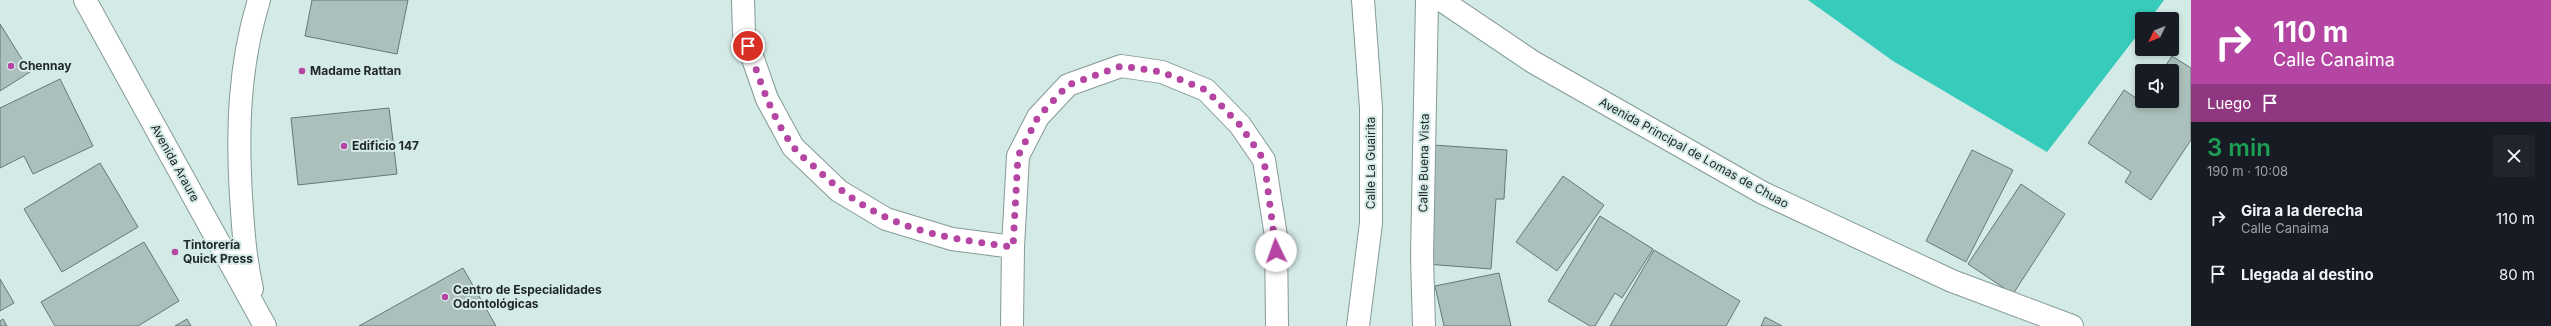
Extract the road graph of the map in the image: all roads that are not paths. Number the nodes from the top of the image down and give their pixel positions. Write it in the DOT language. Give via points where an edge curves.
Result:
graph roads {
  1 [pos="85,0"];
  2 [pos="259,0"];
  3 [pos="743,0"];
  4 [pos="1363,0"];
  5 [pos="1427,0"];
  6 [pos="1441,0"];
  7 [pos="1013,247"];
  8 [pos="261,319"];
  9 [pos="1012,326"];
  10 [pos="1277,326"];
  11 [pos="1358,326"];
  12 [pos="1424,326"];
  13 [pos="2072,326"];
  1 -- 8 [label="street, Avenida Araure"];
  2 -- 8 [label="street" via="245,56 239,133 244,253"];
  3 -- 7 [label="street" via="744,33 767,99 793,146 839,191 886,219 952,239"];
  4 -- 11 [label="street, Calle La Guairita" via="1371,108 1370,223"];
  5 -- 12 [label="street, Calle Buena Vista" via="1422,257"];
  6 -- 13 [label="street, Avenida Principal de Lomas de Chuao" via="1532,62 1763,194 1952,281"];
  7 -- 9 [label="street"];
  7 -- 10 [label="street" via="1018,156 1038,117 1068,85 1121,66 1162,72 1206,90 1240,125 1264,160 1276,236"];
}
